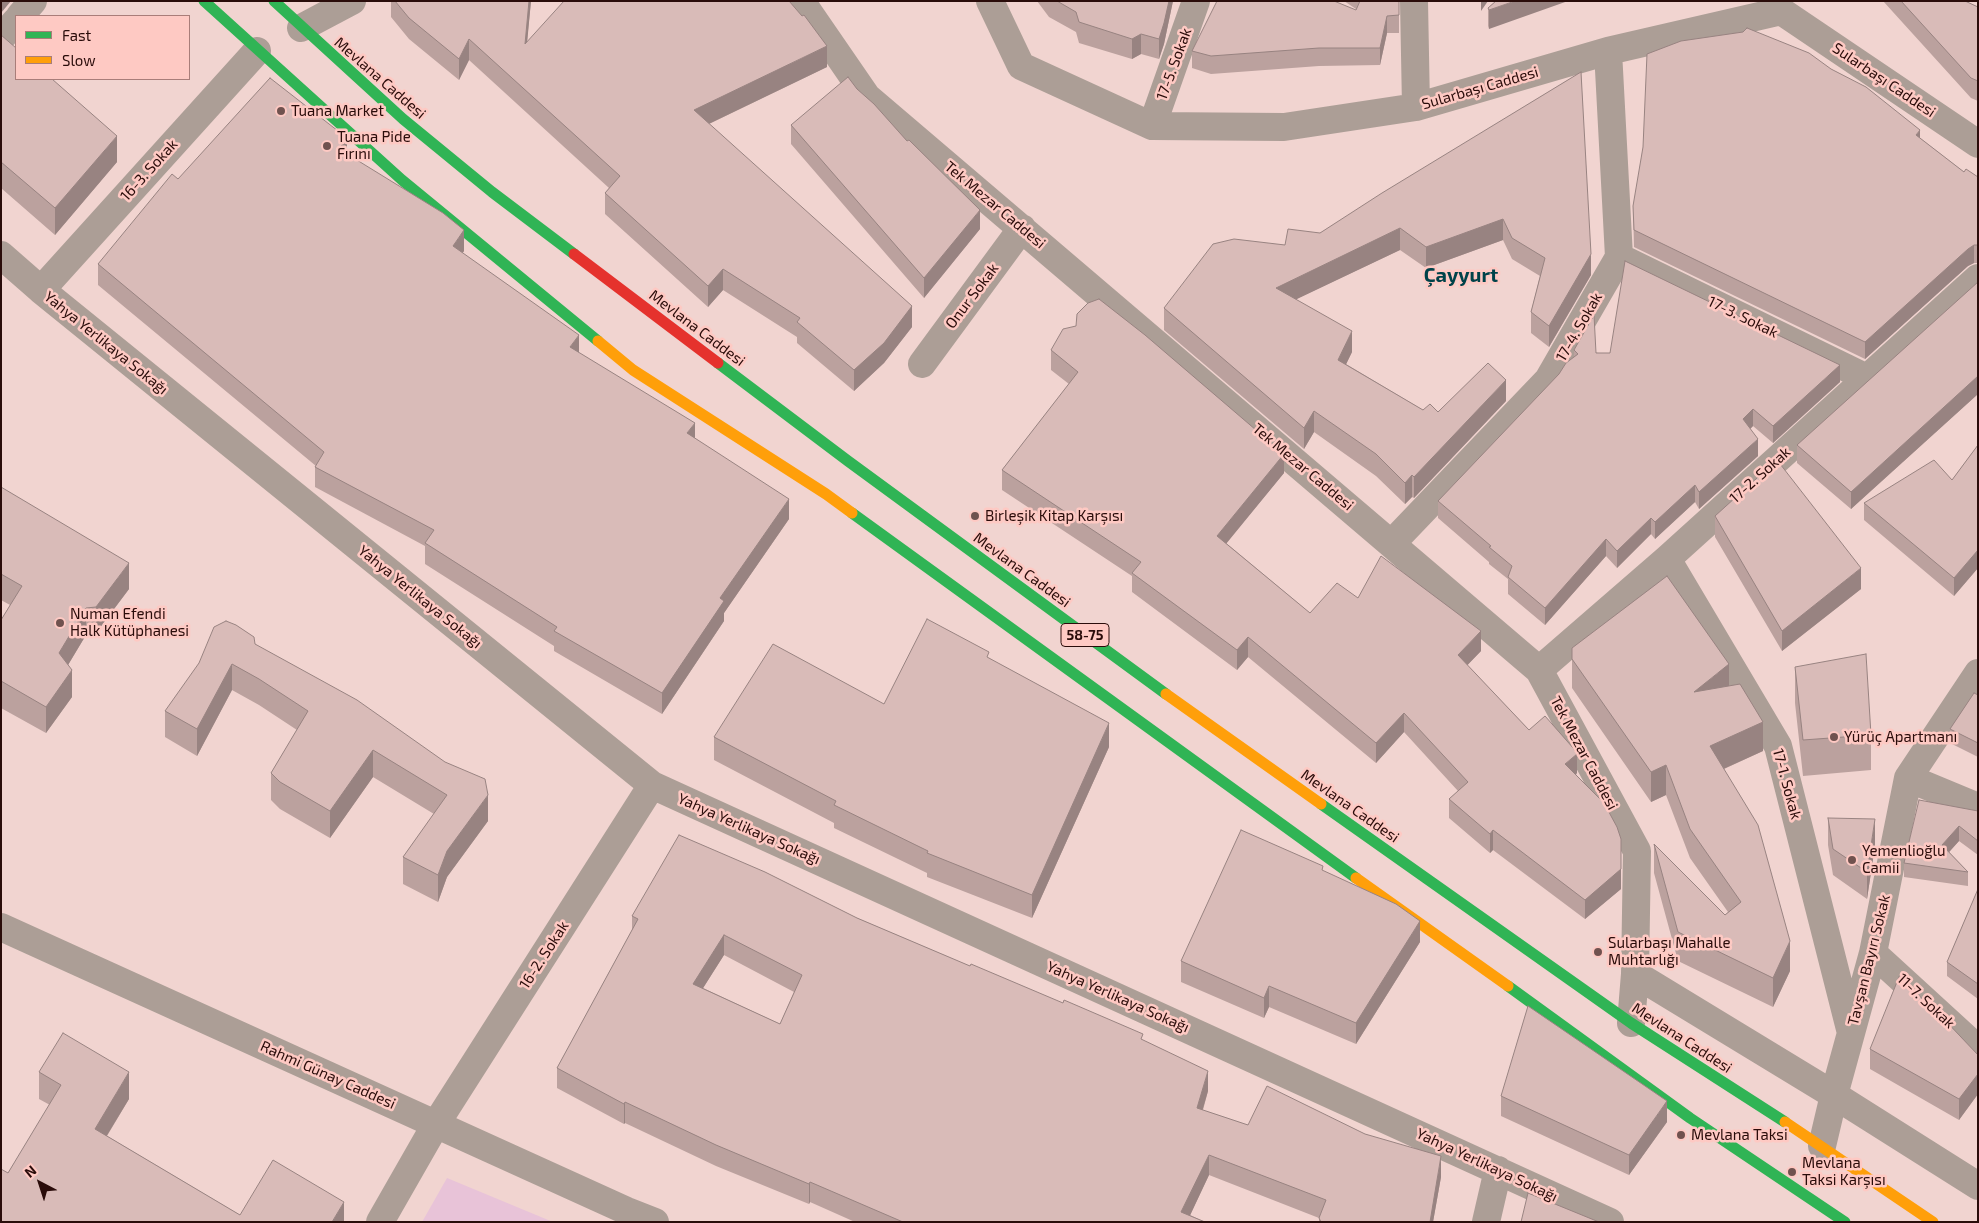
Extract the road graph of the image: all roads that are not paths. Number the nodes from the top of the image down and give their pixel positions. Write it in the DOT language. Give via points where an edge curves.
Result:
graph roads {
  1 [pos="33,1"];
  2 [pos="204,1"];
  3 [pos="274,1"];
  4 [pos="352,1"];
  5 [pos="801,1"];
  6 [pos="990,1"];
  7 [pos="1196,1"];
  8 [pos="1414,1"];
  9 [pos="1784,6"];
  10 [pos="21,15"];
  11 [pos="15,22"];
  12 [pos="302,28"];
  13 [pos="1,38"];
  14 [pos="1608,50"];
  15 [pos="257,51"];
  16 [pos="1416,106"];
  17 [pos="1152,126"];
  18 [pos="1978,144"];
  19 [pos="1022,228"];
  20 [pos="1,255"];
  21 [pos="1619,257"];
  22 [pos="1978,278"];
  23 [pos="41,290"];
  24 [pos="922,364"];
  25 [pos="1867,378"];
  26 [pos="1392,543"];
  27 [pos="1667,558"];
  28 [pos="1539,670"];
  29 [pos="1978,673"];
  30 [pos="1908,778"];
  31 [pos="652,785"];
  32 [pos="1978,807"];
  33 [pos="1,927"];
  34 [pos="1874,953"];
  35 [pos="1635,974"];
  36 [pos="1631,1023"];
  37 [pos="1851,1033"];
  38 [pos="1978,1049"];
  39 [pos="1834,1095"];
  40 [pos="436,1124"];
  41 [pos="1822,1146"];
  42 [pos="1498,1170"];
  43 [pos="1978,1186"];
  44 [pos="380,1222"];
  45 [pos="655,1222"];
  46 [pos="1486,1222"];
  47 [pos="1610,1222"];
  48 [pos="1845,1222"];
  49 [pos="1933,1222"];
  1 -- 10 [label="street"];
  2 -- 15 [label="main road, 58-75"];
  3 -- 12 [label="main road, Mevlana Caddesi / 58-75"];
  4 -- 12 [label="street"];
  5 -- 19 [label="street, Tek Mezar Caddesi" via="867,98"];
  6 -- 17 [label="street, Sularbaşı Caddesi" via="1021,66"];
  7 -- 17 [label="street, 17-5. Sokak"];
  8 -- 16 [label="street"];
  9 -- 14 [label="street, Sularbaşı Caddesi"];
  9 -- 18 [label="street, Sularbaşı Caddesi"];
  11 -- 13 [label="street"];
  12 -- 36 [label="main road, Mevlana Caddesi / 58-75" via="403,119 492,192 848,461 1190,712"];
  14 -- 16 [label="street, Sularbaşı Caddesi"];
  14 -- 21 [label="street"];
  15 -- 23 [label="street, 16-3. Sokak"];
  15 -- 48 [label="main road, 58-75" via="402,180 633,370 826,494 1337,866 1690,1118"];
  16 -- 17 [label="street, Sularbaşı Caddesi" via="1284,127"];
  19 -- 24 [label="street, Onur Sokak"];
  19 -- 26 [label="street, Tek Mezar Caddesi"];
  20 -- 23 [label="street, Yahya Yerlikaya Sokağı"];
  21 -- 25 [label="street, 17-3. Sokak"];
  21 -- 26 [label="street, 17-4. Sokak" via="1548,380"];
  22 -- 25 [label="street, 17-2. Sokak"];
  23 -- 31 [label="street, Yahya Yerlikaya Sokağı"];
  25 -- 27 [label="street, 17-2. Sokak"];
  26 -- 28 [label="street, Tek Mezar Caddesi"];
  27 -- 28 [label="street, 17-2. Sokak"];
  27 -- 37 [label="street, 17-1. Sokak" via="1778,746"];
  28 -- 35 [label="street, Tek Mezar Caddesi" via="1637,851"];
  29 -- 30 [label="street, Tavşan Bayırı Sokak"];
  30 -- 32 [label="street"];
  30 -- 34 [label="street, Tavşan Bayırı Sokak"];
  31 -- 40 [label="street, 16-2. Sokak"];
  31 -- 42 [label="street, Yahya Yerlikaya Sokağı"];
  33 -- 40 [label="street, Rahmi Günay Caddesi"];
  34 -- 37 [label="street, Tavşan Bayırı Sokak"];
  34 -- 38 [label="street, 11-7. Sokak"];
  35 -- 36 [label="street, Tek Mezar Caddesi"];
  35 -- 39 [label="street"];
  36 -- 41 [label="main road, Mevlana Caddesi / 58-75"];
  37 -- 39 [label="street, Tavşan Bayırı Sokak"];
  39 -- 41 [label="street, Tavşan Bayırı Sokak"];
  39 -- 43 [label="street"];
  40 -- 44 [label="street, 16-2. Sokak"];
  40 -- 45 [label="street, Rahmi Günay Caddesi"];
  41 -- 49 [label="main road, Mevlana Caddesi / 58-75"];
  42 -- 46 [label="street"];
  42 -- 47 [label="street, Yahya Yerlikaya Sokağı"];
}
